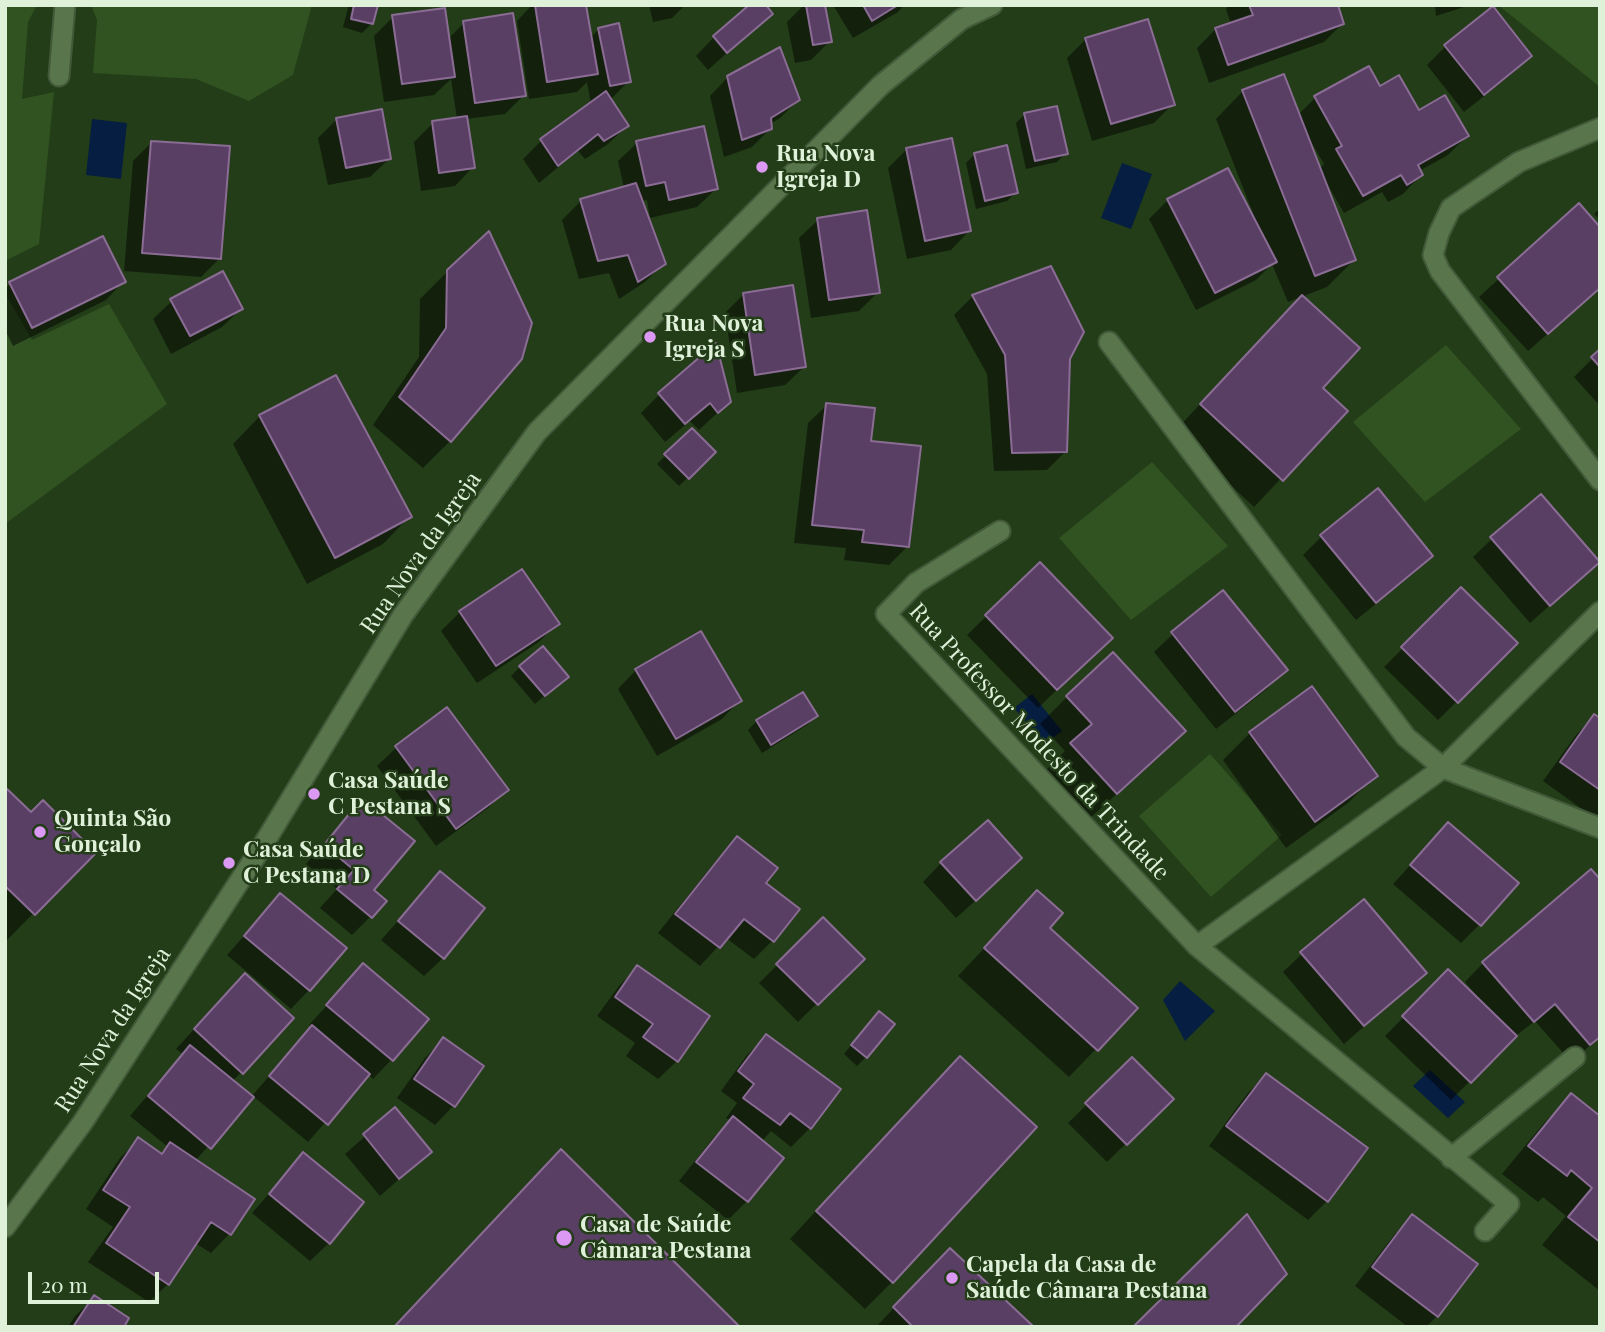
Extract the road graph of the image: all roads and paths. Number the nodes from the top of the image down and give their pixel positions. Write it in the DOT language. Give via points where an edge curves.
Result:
graph roads {
  1 [pos="65,5"];
  2 [pos="992,5"];
  3 [pos="59,76"];
  4 [pos="1600,128"];
  5 [pos="1109,342"];
  6 [pos="1600,480"];
  7 [pos="1000,531"];
  8 [pos="1600,612"];
  9 [pos="1443,768"];
  10 [pos="1600,828"];
  11 [pos="1197,946"];
  12 [pos="1575,1057"];
  13 [pos="1451,1158"];
  14 [pos="5,1227"];
  15 [pos="1485,1231"];
  1 -- 3 [label="street"];
  2 -- 14 [label="street, Rua Nova da Igreja" via="962,19 881,85 537,432 403,615 263,845 91,1111"];
  4 -- 6 [label="street" via="1519,162 1451,208 1433,255 1440,271"];
  5 -- 9 [label="street" via="1406,737"];
  7 -- 11 [label="street, Rua Professor Modesto da Trindade" via="916,583 886,614"];
  8 -- 9 [label="street"];
  9 -- 10 [label="street"];
  9 -- 11 [label="street"];
  11 -- 13 [label="street, Rua Professor Modesto da Trindade"];
  12 -- 13 [label="street"];
  13 -- 15 [label="street, Rua Professor Modesto da Trindade" via="1509,1204"];
}
